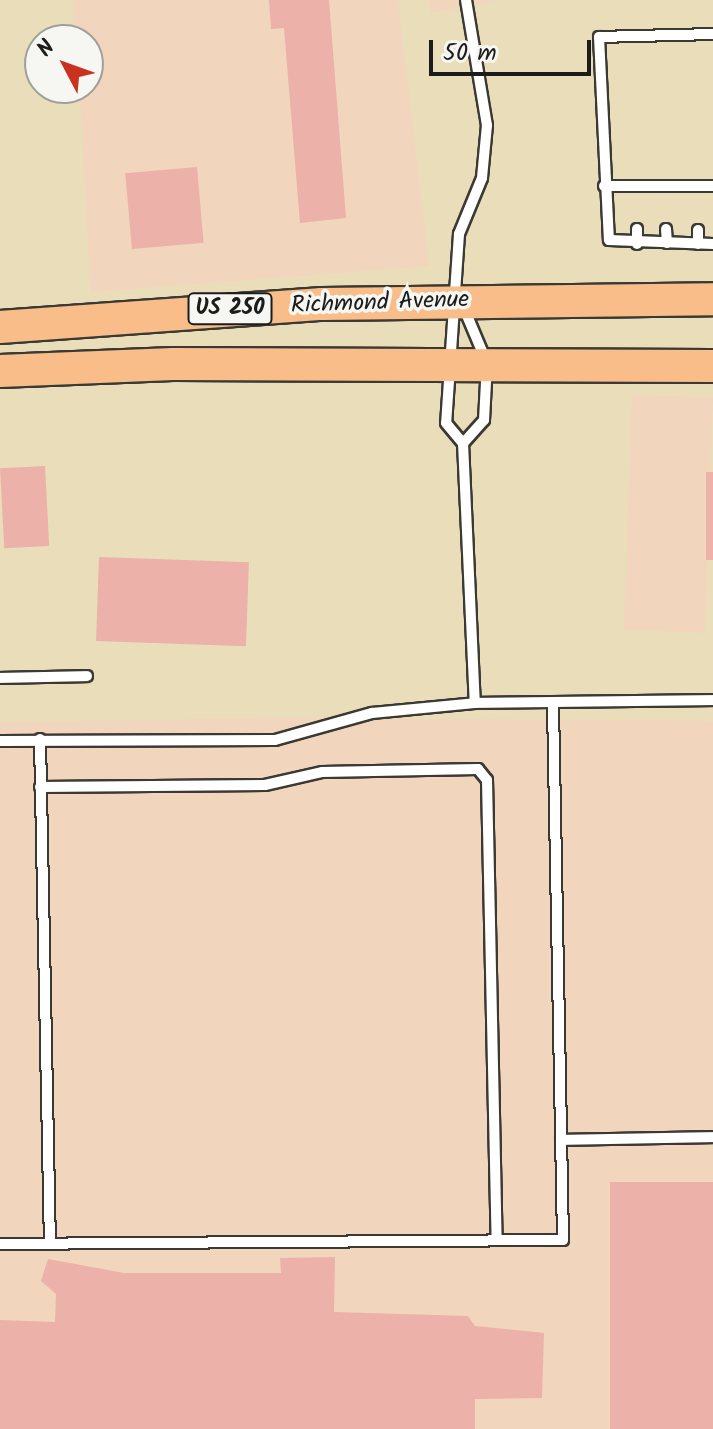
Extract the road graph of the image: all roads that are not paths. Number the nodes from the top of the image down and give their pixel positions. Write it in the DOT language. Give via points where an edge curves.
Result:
graph roads {
  1 [pos="466,0"];
  2 [pos="713,34"];
  3 [pos="604,186"];
  4 [pos="634,186"];
  5 [pos="664,186"];
  6 [pos="695,186"];
  7 [pos="713,186"];
  8 [pos="665,198"];
  9 [pos="635,199"];
  10 [pos="696,199"];
  11 [pos="637,229"];
  12 [pos="666,229"];
  13 [pos="698,230"];
  14 [pos="667,243"];
  15 [pos="637,244"];
  16 [pos="698,244"];
  17 [pos="713,244"];
  18 [pos="713,299"];
  19 [pos="460,300"];
  20 [pos="0,327"];
  21 [pos="487,363"];
  22 [pos="446,364"];
  23 [pos="713,366"];
  24 [pos="0,371"];
  25 [pos="463,443"];
  26 [pos="87,676"];
  27 [pos="0,678"];
  28 [pos="713,700"];
  29 [pos="475,703"];
  30 [pos="553,704"];
  31 [pos="40,739"];
  32 [pos="0,741"];
  33 [pos="40,787"];
  34 [pos="713,1137"];
  35 [pos="561,1140"];
  36 [pos="497,1240"];
  37 [pos="0,1244"];
  38 [pos="50,1244"];
  1 -- 19 [label="lane" via="487,125 482,178 459,234"];
  2 -- 3 [label="lane" via="599,37"];
  3 -- 4 [label="lane"];
  3 -- 15 [label="lane" via="609,240"];
  4 -- 5 [label="lane"];
  4 -- 9 [label="lane"];
  5 -- 6 [label="lane"];
  5 -- 8 [label="lane"];
  6 -- 7 [label="lane"];
  6 -- 10 [label="lane"];
  11 -- 15 [label="lane"];
  12 -- 14 [label="lane"];
  13 -- 16 [label="lane"];
  14 -- 15 [label="lane"];
  14 -- 16 [label="lane"];
  16 -- 17 [label="lane"];
  18 -- 19 [label="main road, Richmond Avenue / US 250"];
  19 -- 20 [label="main road, Richmond Avenue / US 250"];
  19 -- 21 [label="lane"];
  19 -- 22 [label="lane"];
  21 -- 22 [label="main road"];
  21 -- 23 [label="main road"];
  21 -- 25 [label="lane" via="484,420"];
  22 -- 24 [label="main road"];
  22 -- 25 [label="lane" via="446,423"];
  25 -- 29 [label="lane"];
  26 -- 27 [label="lane"];
  28 -- 30 [label="lane"];
  29 -- 30 [label="lane"];
  29 -- 31 [label="lane" via="372,713 282,739"];
  30 -- 35 [label="lane"];
  31 -- 32 [label="lane"];
  31 -- 33 [label="lane"];
  33 -- 36 [label="lane" via="265,785 322,772 478,769 487,780"];
  33 -- 38 [label="lane"];
  34 -- 35 [label="lane"];
  35 -- 36 [label="lane" via="563,1240"];
  36 -- 38 [label="lane"];
  37 -- 38 [label="lane"];
}
